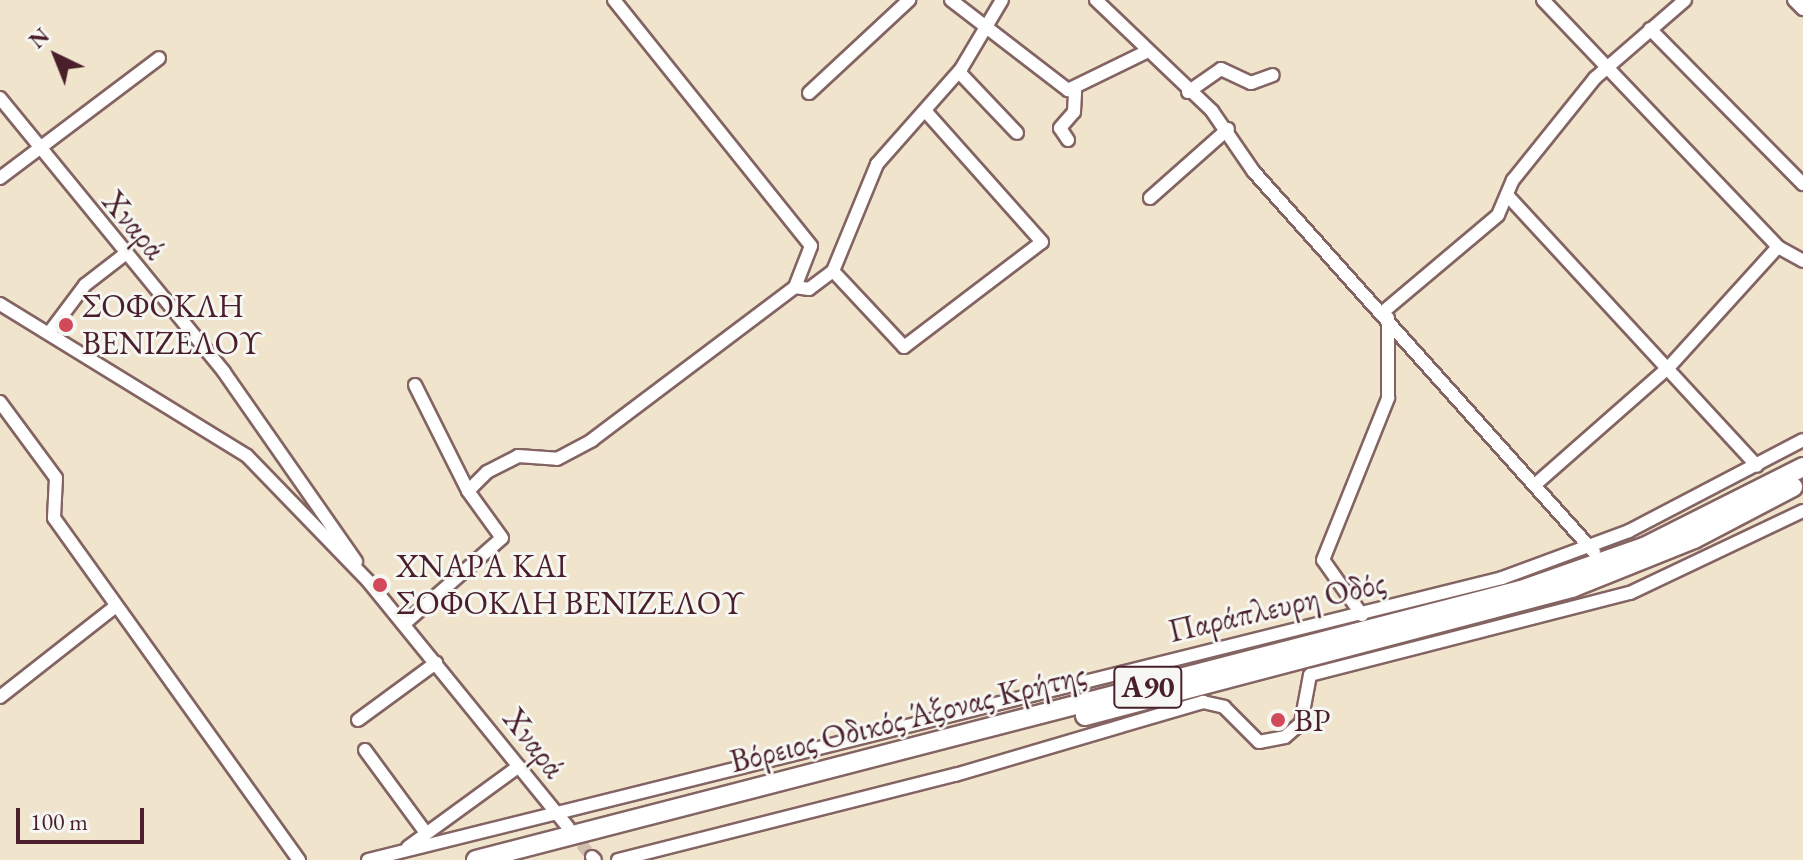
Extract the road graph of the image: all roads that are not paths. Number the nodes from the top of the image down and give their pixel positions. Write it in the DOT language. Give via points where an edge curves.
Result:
graph roads {
  1 [pos="614,0"];
  2 [pos="909,0"];
  3 [pos="951,0"];
  4 [pos="1002,0"];
  5 [pos="1096,0"];
  6 [pos="1543,0"];
  7 [pos="1685,0"];
  8 [pos="1794,0"];
  9 [pos="1803,9"];
  10 [pos="988,27"];
  11 [pos="1650,29"];
  12 [pos="1144,53"];
  13 [pos="159,58"];
  14 [pos="1603,70"];
  15 [pos="959,72"];
  16 [pos="1273,75"];
  17 [pos="1075,90"];
  18 [pos="1188,92"];
  19 [pos="809,93"];
  20 [pos="0,98"];
  21 [pos="926,112"];
  22 [pos="1228,129"];
  23 [pos="1017,133"];
  24 [pos="1068,140"];
  25 [pos="38,149"];
  26 [pos="0,178"];
  27 [pos="1803,184"];
  28 [pos="1508,196"];
  29 [pos="1150,198"];
  30 [pos="1778,247"];
  31 [pos="124,255"];
  32 [pos="1803,261"];
  33 [pos="833,271"];
  34 [pos="795,287"];
  35 [pos="0,304"];
  36 [pos="1385,315"];
  37 [pos="49,333"];
  38 [pos="1669,367"];
  39 [pos="415,385"];
  40 [pos="0,402"];
  41 [pos="1803,440"];
  42 [pos="1757,466"];
  43 [pos="1803,467"];
  44 [pos="1803,481"];
  45 [pos="1537,483"];
  46 [pos="468,491"];
  47 [pos="1803,511"];
  48 [pos="1594,552"];
  49 [pos="368,581"];
  50 [pos="116,606"];
  51 [pos="1362,615"];
  52 [pos="404,624"];
  53 [pos="1311,659"];
  54 [pos="436,663"];
  55 [pos="1298,675"];
  56 [pos="1204,686"];
  57 [pos="1224,693"];
  58 [pos="0,697"];
  59 [pos="358,720"];
  60 [pos="365,750"];
  61 [pos="519,766"];
  62 [pos="554,811"];
  63 [pos="568,827"];
  64 [pos="426,833"];
  65 [pos="403,851"];
  66 [pos="299,860"];
  67 [pos="368,860"];
  68 [pos="476,860"];
  69 [pos="520,860"];
  70 [pos="618,860"];
  1 -- 34 [label="street" via="811,246"];
  2 -- 19 [label="street"];
  3 -- 10 [label="street"];
  4 -- 10 [label="street"];
  5 -- 12 [label="street"];
  6 -- 14 [label="street"];
  7 -- 11 [label="street"];
  8 -- 9 [label="street"];
  10 -- 15 [label="street"];
  10 -- 17 [label="street" via="1054,84"];
  11 -- 14 [label="street"];
  11 -- 27 [label="street"];
  12 -- 17 [label="street"];
  12 -- 18 [label="street"];
  13 -- 25 [label="street"];
  14 -- 28 [label="street" via="1528,160"];
  14 -- 30 [label="street"];
  15 -- 21 [label="street"];
  15 -- 23 [label="street"];
  16 -- 18 [label="street" via="1251,83 1221,69"];
  17 -- 24 [label="street" via="1074,112 1060,128"];
  18 -- 22 [label="street"];
  20 -- 25 [label="street, Χναρά"];
  21 -- 33 [label="street" via="877,164"];
  21 -- 33 [label="street" via="1041,237 1041,248 904,347"];
  22 -- 29 [label="street"];
  22 -- 36 [label="street" via="1254,172"];
  25 -- 26 [label="street"];
  25 -- 31 [label="street, Χναρά"];
  28 -- 36 [label="street" via="1476,236"];
  28 -- 38 [label="street"];
  30 -- 32 [label="street"];
  30 -- 38 [label="street"];
  31 -- 37 [label="street" via="85,285"];
  31 -- 49 [label="street, Χναρά" via="224,372"];
  33 -- 34 [label="street" via="809,289"];
  34 -- 46 [label="street" via="592,440 542,464 504,460"];
  35 -- 37 [label="street, Χναρά"];
  36 -- 45 [label="street"];
  36 -- 51 [label="street" via="1388,398 1323,560"];
  37 -- 49 [label="street, Χναρά" via="229,441"];
  38 -- 42 [label="street"];
  38 -- 45 [label="street"];
  39 -- 46 [label="street"];
  40 -- 50 [label="street" via="53,472 54,518"];
  41 -- 42 [label="street, Παράπλευρη Οδός"];
  42 -- 48 [label="street, Παράπλευρη Οδός"];
  43 -- 68 [label="highway, Βόρειος Οδικός Άξονας Κρήτης / Α90" via="1644,547 1521,590"];
  44 -- 53 [label="highway, Βόρειος Οδικός Άξονας Κρήτης / Α90" via="1608,575"];
  45 -- 48 [label="street"];
  46 -- 52 [label="street" via="502,538"];
  47 -- 70 [label="street" via="1625,588 1321,671 1304,682 1301,723 1273,741 1251,738 1211,701"];
  48 -- 51 [label="street, Παράπλευρη Οδός"];
  49 -- 52 [label="street, Χναρά"];
  50 -- 58 [label="street"];
  50 -- 66 [label="street"];
  51 -- 62 [label="street, Παράπλευρη Οδός"];
  52 -- 54 [label="street, Χναρά"];
  53 -- 55 [label="highway"];
  53 -- 56 [label="highway, Βόρειος Οδικός Άξονας Κρήτης / Α90"];
  54 -- 59 [label="street"];
  54 -- 61 [label="street, Χναρά"];
  56 -- 57 [label="highway"];
  56 -- 69 [label="highway, Βόρειος Οδικός Άξονας Κρήτης / Α90"];
  60 -- 64 [label="street"];
  61 -- 62 [label="street, Χναρά"];
  61 -- 64 [label="street"];
  62 -- 63 [label="street, Χναρά"];
  62 -- 65 [label="street, Παράπλευρη Οδός"];
  64 -- 65 [label="street"];
  65 -- 67 [label="street, Παράπλευρη Οδός"];
}
